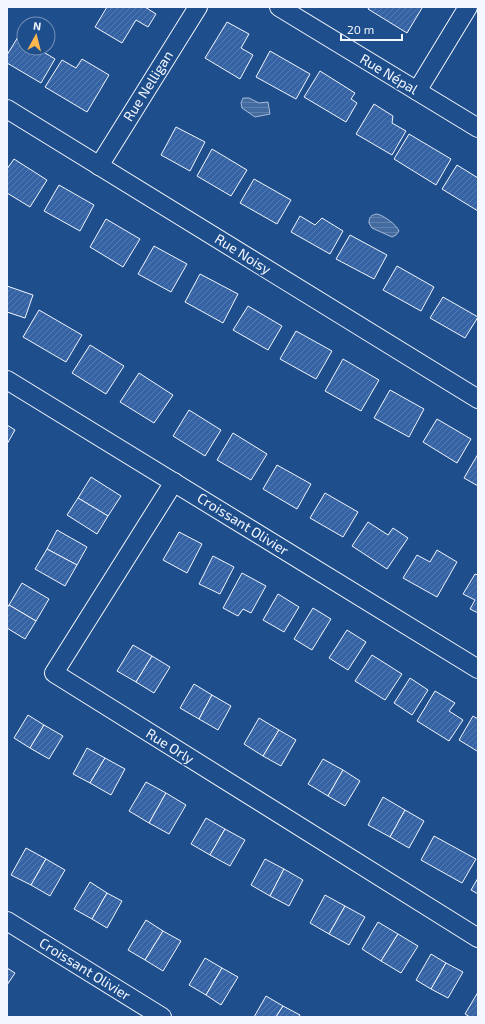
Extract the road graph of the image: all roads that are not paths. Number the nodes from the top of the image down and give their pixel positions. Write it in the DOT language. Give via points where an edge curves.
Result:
graph roads {
  1 [pos="198,7"];
  2 [pos="279,7"];
  3 [pos="468,7"];
  4 [pos="417,91"];
  5 [pos="7,109"];
  6 [pos="478,128"];
  7 [pos="99,166"];
  8 [pos="7,380"];
  9 [pos="478,399"];
  10 [pos="174,482"];
  11 [pos="478,669"];
  12 [pos="7,921"];
  13 [pos="478,938"];
  14 [pos="162,1017"];
  1 -- 7 [label="street, Rue Nelligan"];
  2 -- 4 [label="street, Rue Népal"];
  3 -- 4 [label="street"];
  4 -- 6 [label="street, Rue Népal"];
  5 -- 7 [label="street, Rue Noisy"];
  7 -- 9 [label="street, Rue Noisy"];
  8 -- 10 [label="street, Croissant Olivier"];
  10 -- 11 [label="street, Croissant Olivier"];
  10 -- 13 [label="street, Rue Orly" via="54,673"];
  12 -- 14 [label="street, Croissant Olivier"];
}
